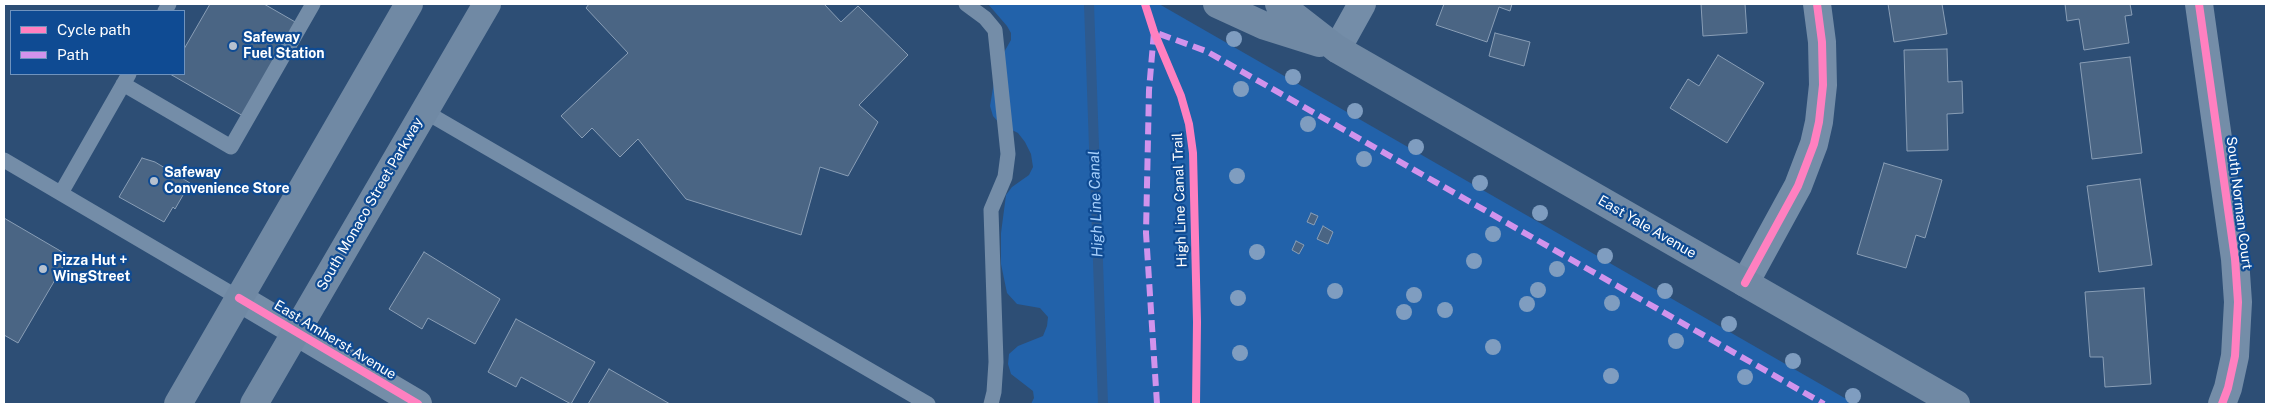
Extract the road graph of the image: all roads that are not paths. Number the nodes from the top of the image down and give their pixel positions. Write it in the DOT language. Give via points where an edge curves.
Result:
graph roads {
  1 [pos="313,4"];
  2 [pos="409,4"];
  3 [pos="487,4"];
  4 [pos="966,4"];
  5 [pos="1217,4"];
  6 [pos="1279,4"];
  7 [pos="1362,4"];
  8 [pos="1817,4"];
  9 [pos="2199,4"];
  10 [pos="1337,49"];
  11 [pos="126,79"];
  12 [pos="424,111"];
  13 [pos="4,160"];
  14 [pos="60,193"];
  15 [pos="1745,283"];
  16 [pos="239,298"];
  17 [pos="296,332"];
  18 [pos="178,404"];
  19 [pos="254,404"];
  20 [pos="418,404"];
  21 [pos="928,404"];
  22 [pos="991,404"];
  23 [pos="1956,404"];
  24 [pos="2222,404"];
  1 -- 11 [label="lane" via="231,146"];
  2 -- 16 [label="main road"];
  3 -- 12 [label="main road, South Monaco Street Parkway"];
  4 -- 22 [label="lane" via="995,30 1008,154 1005,177 991,210 996,362"];
  5 -- 10 [label="main road, East Yale Avenue" via="1265,26"];
  6 -- 10 [label="main road, East Yale Avenue"];
  7 -- 10 [label="street"];
  8 -- 15 [label="street" via="1823,85 1814,144 1785,213"];
  9 -- 24 [label="street, South Norman Court" via="2238,302 2235,356"];
  10 -- 15 [label="main road, East Yale Avenue"];
  11 -- 14 [label="lane"];
  12 -- 17 [label="main road, South Monaco Street Parkway"];
  12 -- 21 [label="lane"];
  13 -- 14 [label="lane"];
  14 -- 16 [label="lane"];
  15 -- 23 [label="main road, East Yale Avenue"];
  16 -- 17 [label="street, East Amherst Avenue"];
  16 -- 18 [label="main road"];
  17 -- 19 [label="main road, South Monaco Street Parkway"];
  17 -- 20 [label="street, East Amherst Avenue"];
}
